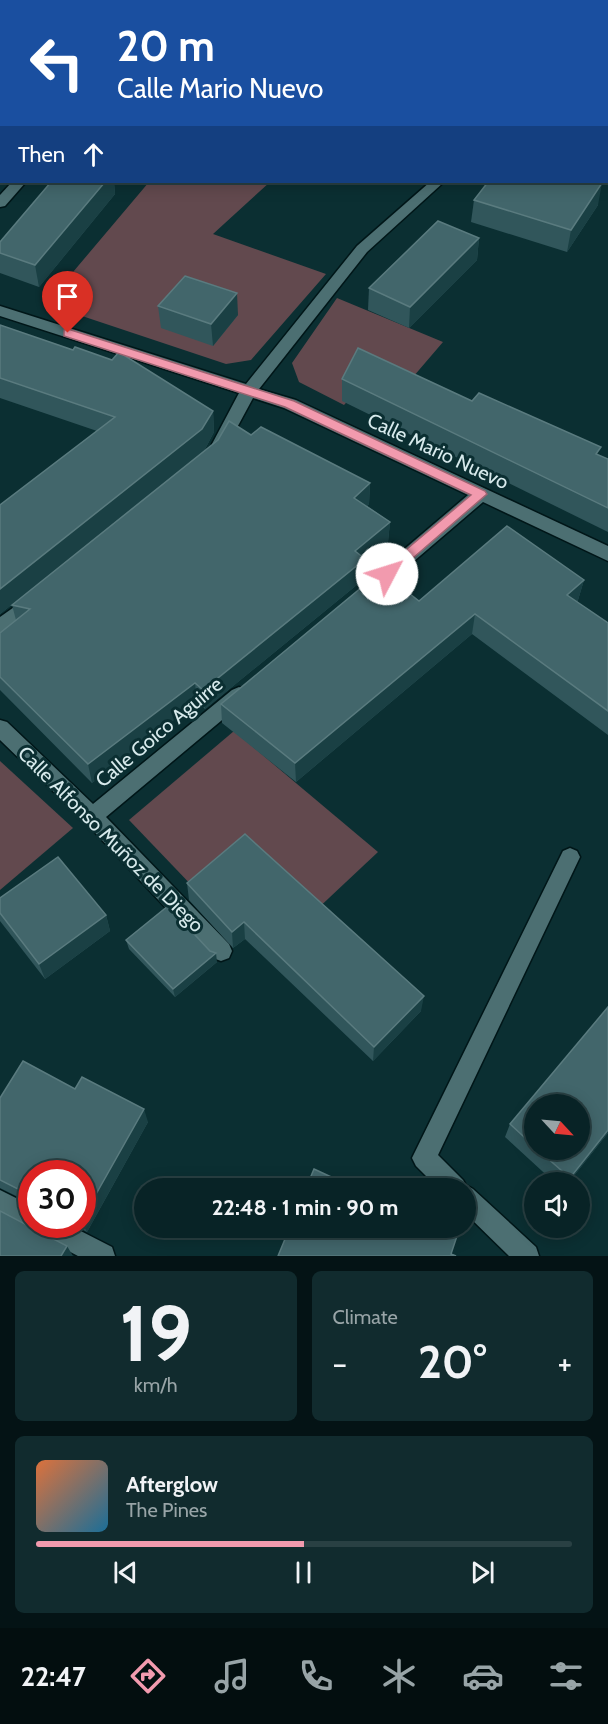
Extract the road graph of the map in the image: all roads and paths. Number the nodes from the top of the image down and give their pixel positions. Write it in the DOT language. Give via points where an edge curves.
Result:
graph roads {
  1 [pos="18,183"];
  2 [pos="436,183"];
  3 [pos="0,203"];
  4 [pos="0,311"];
  5 [pos="248,392"];
  6 [pos="212,456"];
  7 [pos="481,494"];
  8 [pos="608,554"];
  9 [pos="387,574"];
  10 [pos="46,590"];
  11 [pos="0,627"];
  12 [pos="256,681"];
  13 [pos="0,728"];
  14 [pos="92,816"];
  15 [pos="570,857"];
  16 [pos="221,951"];
  17 [pos="445,1178"];
  18 [pos="0,1202"];
  19 [pos="476,1208"];
  20 [pos="18,1212"];
  21 [pos="69,1238"];
  22 [pos="103,1256"];
  23 [pos="526,1256"];
  1 -- 3 [label="street"];
  2 -- 5 [label="street" via="362,249"];
  4 -- 5 [label="street, Calle Mario Nuevo"];
  5 -- 6 [label="street"];
  5 -- 7 [label="street, Calle Mario Nuevo" via="290,404"];
  7 -- 8 [label="street, Calle Mario Nuevo"];
  7 -- 9 [label="street"];
  10 -- 11 [label="street"];
  12 -- 14 [label="street, Calle Goico Aguirre"];
  13 -- 14 [label="street, Calle Alfonso Muñoz de Diego"];
  14 -- 16 [label="street, Calle Alfonso Muñoz de Diego"];
  15 -- 17 [label="street" via="424,1158"];
  18 -- 20 [label="street"];
  19 -- 23 [label="street"];
  21 -- 22 [label="street"];
}
